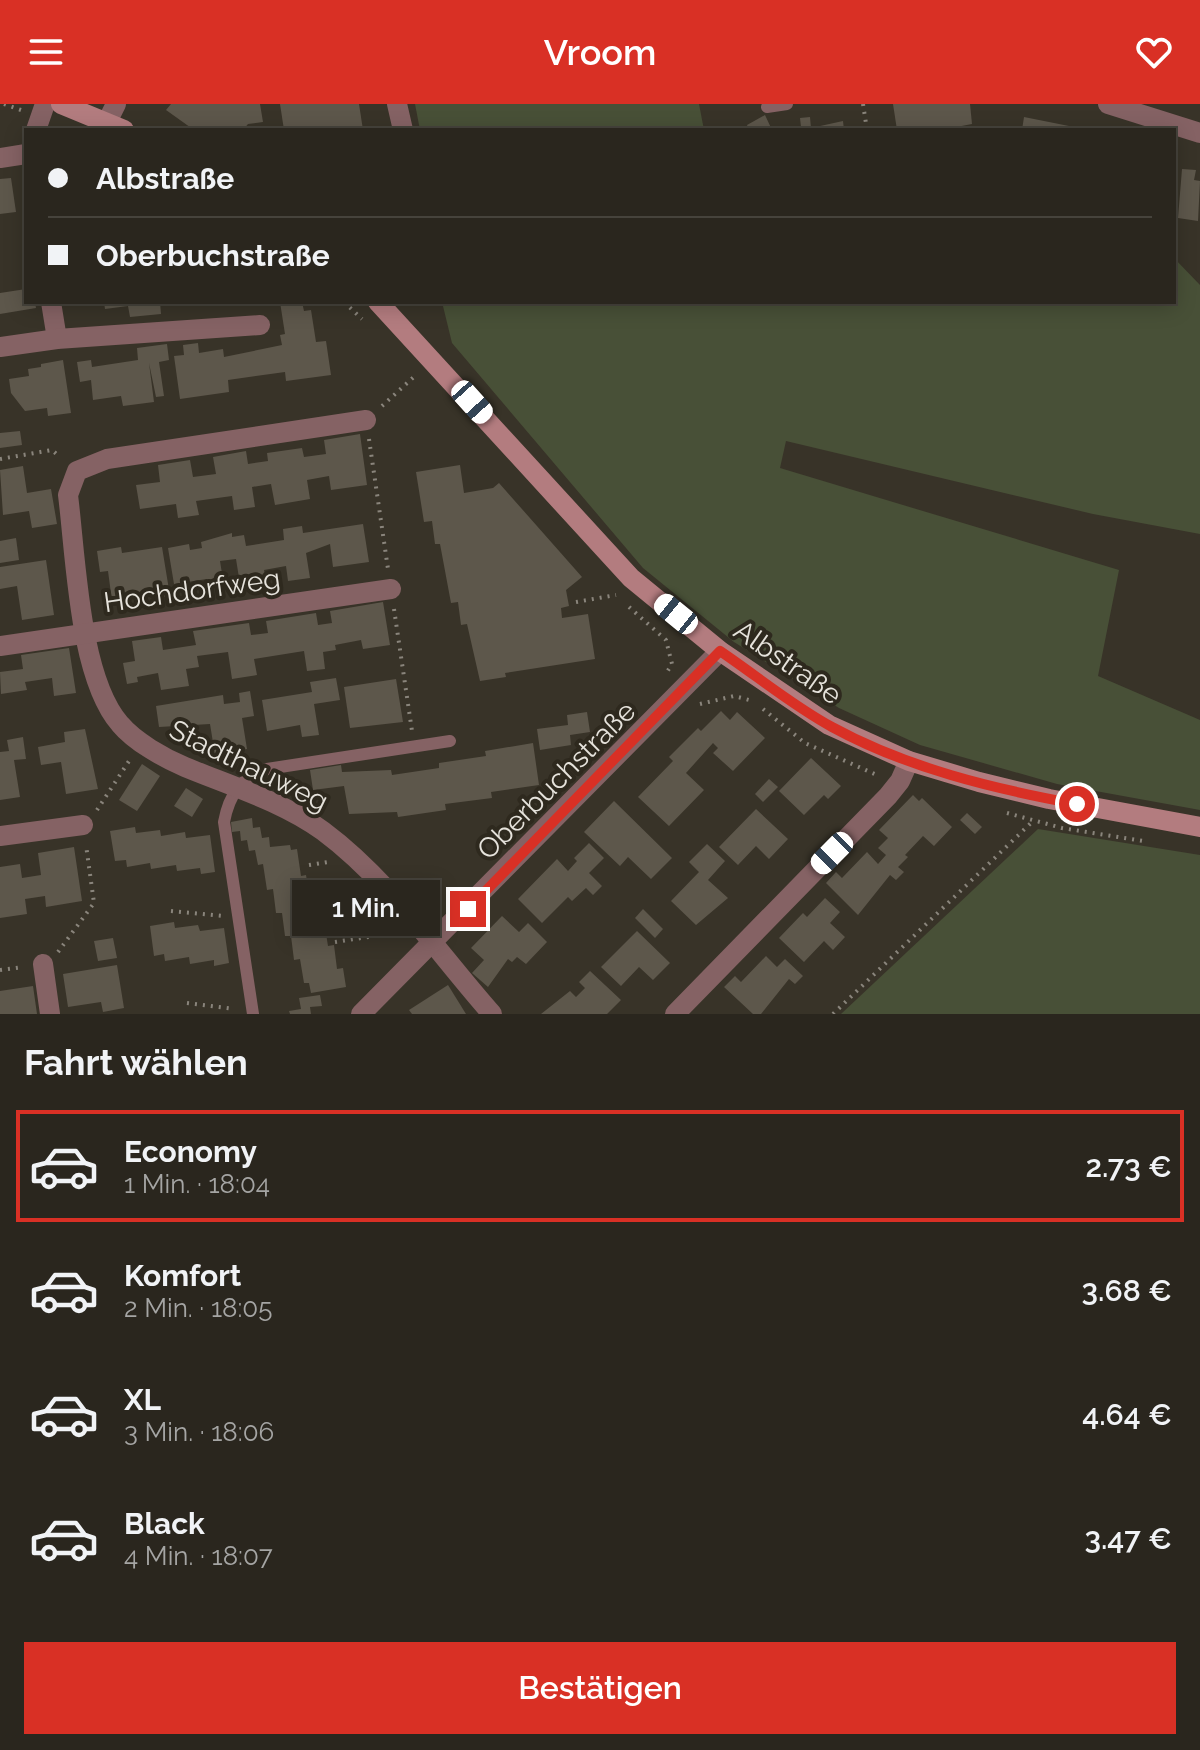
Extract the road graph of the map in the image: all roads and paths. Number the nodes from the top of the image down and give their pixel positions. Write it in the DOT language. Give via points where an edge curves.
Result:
graph roads {
  1 [pos="45,104"];
  2 [pos="61,104"];
  3 [pos="397,104"];
  4 [pos="787,104"];
  5 [pos="863,104"];
  6 [pos="1108,104"];
  7 [pos="767,107"];
  8 [pos="116,119"];
  9 [pos="37,128"];
  10 [pos="403,128"];
  11 [pos="867,128"];
  12 [pos="1200,133"];
  13 [pos="24,154"];
  14 [pos="0,158"];
  15 [pos="51,304"];
  16 [pos="380,304"];
  17 [pos="260,325"];
  18 [pos="57,339"];
  19 [pos="0,347"];
  20 [pos="433,358"];
  21 [pos="366,420"];
  22 [pos="0,459"];
  23 [pos="77,471"];
  24 [pos="391,589"];
  25 [pos="616,595"];
  26 [pos="576,602"];
  27 [pos="86,633"];
  28 [pos="0,646"];
  29 [pos="720,651"];
  30 [pos="450,741"];
  31 [pos="141,742"];
  32 [pos="909,761"];
  33 [pos="238,788"];
  34 [pos="83,825"];
  35 [pos="1200,827"];
  36 [pos="0,836"];
  37 [pos="1154,842"];
  38 [pos="375,880"];
  39 [pos="319,888"];
  40 [pos="398,906"];
  41 [pos="171,911"];
  42 [pos="237,918"];
  43 [pos="328,918"];
  44 [pos="417,927"];
  45 [pos="335,942"];
  46 [pos="433,945"];
  47 [pos="43,964"];
  48 [pos="0,970"];
  49 [pos="187,1003"];
  50 [pos="253,1013"];
  51 [pos="50,1014"];
  52 [pos="361,1014"];
  53 [pos="492,1014"];
  54 [pos="675,1014"];
  55 [pos="833,1014"];
  1 -- 9 [label="street"];
  2 -- 8 [label="street"];
  3 -- 10 [label="street"];
  4 -- 7 [label="lane"];
  5 -- 11 [label="path"];
  6 -- 12 [label="street"];
  13 -- 14 [label="street"];
  15 -- 18 [label="street"];
  16 -- 20 [label="street, Albstraße"];
  17 -- 18 [label="street"];
  18 -- 19 [label="street"];
  20 -- 21 [label="path"];
  20 -- 29 [label="street, Albstraße" via="631,578"];
  21 -- 23 [label="street" via="107,459"];
  22 -- 23 [label="path" via="52,450"];
  23 -- 27 [label="street, Stadthauweg" via="68,495"];
  24 -- 27 [label="street, Hochdorfweg"];
  25 -- 26 [label="path"];
  27 -- 28 [label="street, Hochdorfweg"];
  27 -- 31 [label="street, Stadthauweg" via="102,698 120,725"];
  29 -- 32 [label="street, Albstraße" via="829,725"];
  29 -- 46 [label="street, Oberbuchstraße"];
  30 -- 33 [label="lane" via="267,769 247,776"];
  31 -- 33 [label="street, Stadthauweg"];
  31 -- 34 [label="path"];
  32 -- 35 [label="street, Albstraße" via="1049,799"];
  32 -- 54 [label="street" via="888,796"];
  33 -- 38 [label="street, Stadthauweg" via="321,830"];
  33 -- 42 [label="lane" via="224,822"];
  34 -- 36 [label="street"];
  34 -- 47 [label="path" via="94,903 51,962"];
  37 -- 55 [label="path" via="1033,822"];
  38 -- 39 [label="path"];
  38 -- 40 [label="street, Stadthauweg"];
  40 -- 43 [label="path"];
  40 -- 44 [label="street, Stadthauweg"];
  41 -- 42 [label="path"];
  42 -- 50 [label="lane"];
  44 -- 45 [label="path"];
  44 -- 46 [label="street, Stadthauweg"];
  46 -- 52 [label="street, Oberbuchstraße"];
  46 -- 53 [label="street, Stadthauweg"];
  47 -- 48 [label="path"];
  47 -- 51 [label="street"];
  49 -- 50 [label="path"];
}
